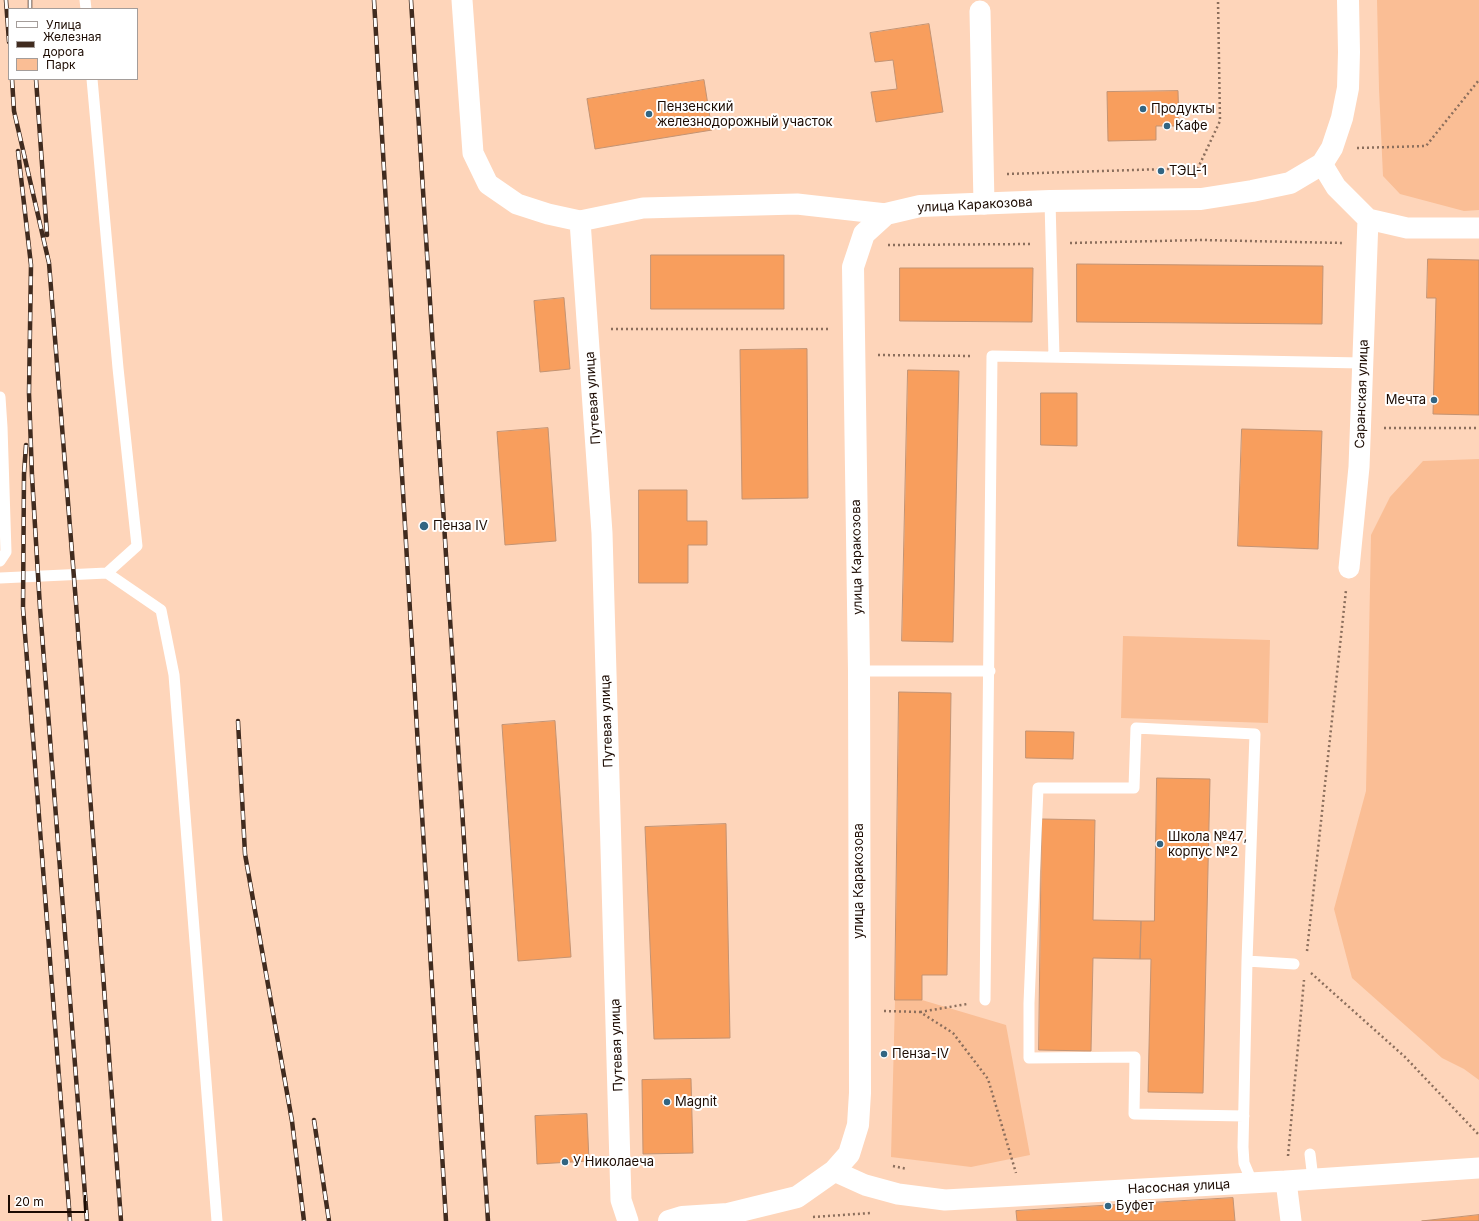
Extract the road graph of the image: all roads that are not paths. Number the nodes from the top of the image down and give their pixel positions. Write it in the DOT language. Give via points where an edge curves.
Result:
graph roads {
  1 [pos="462,0"];
  2 [pos="1348,0"];
  3 [pos="980,11"];
  4 [pos="92,80"];
  5 [pos="1327,156"];
  6 [pos="1050,201"];
  7 [pos="984,204"];
  8 [pos="886,214"];
  9 [pos="1368,219"];
  10 [pos="580,221"];
  11 [pos="1479,228"];
  12 [pos="1054,357"];
  13 [pos="1362,363"];
  14 [pos="0,397"];
  15 [pos="0,561"];
  16 [pos="1349,568"];
  17 [pos="107,572"];
  18 [pos="0,578"];
  19 [pos="859,670"];
  20 [pos="990,670"];
  21 [pos="1247,961"];
  22 [pos="1294,964"];
  23 [pos="985,1000"];
  24 [pos="1244,1116"];
  25 [pos="1310,1154"];
  26 [pos="1479,1168"];
  27 [pos="834,1172"];
  28 [pos="1313,1179"];
  29 [pos="1286,1181"];
  30 [pos="1252,1182"];
  31 [pos="217,1221"];
  32 [pos="628,1221"];
  33 [pos="669,1221"];
  34 [pos="1291,1221"];
  1 -- 10 [label="street" via="473,154 488,184 517,204"];
  2 -- 5 [label="main road" via="1348,88 1342,118"];
  3 -- 7 [label="street"];
  4 -- 17 [label="lane" via="137,546"];
  5 -- 6 [label="main road, улица Каракозова" via="1290,183 1252,191 1201,199"];
  5 -- 9 [label="street" via="1336,187"];
  6 -- 7 [label="main road, улица Каракозова"];
  6 -- 12 [label="lane"];
  7 -- 8 [label="main road, улица Каракозова" via="920,206"];
  8 -- 10 [label="street" via="798,204 643,208"];
  8 -- 19 [label="main road, улица Каракозова" via="864,234 853,267"];
  9 -- 11 [label="street" via="1407,228"];
  9 -- 13 [label="street, Саранская улица"];
  10 -- 32 [label="street, Путевая улица" via="602,533 621,1200"];
  12 -- 13 [label="lane"];
  12 -- 20 [label="lane" via="992,356"];
  13 -- 16 [label="street, Саранская улица" via="1359,467"];
  14 -- 15 [label="lane" via="6,552"];
  17 -- 18 [label="lane"];
  17 -- 31 [label="lane" via="161,610 174,675"];
  19 -- 20 [label="lane"];
  19 -- 27 [label="main road, улица Каракозова" via="860,1093 858,1125 849,1154"];
  20 -- 23 [label="lane"];
  21 -- 22 [label="lane"];
  21 -- 24 [label="lane"];
  21 -- 24 [label="lane" via="1255,734 1136,728 1134,788 1038,788 1029,1058 1135,1057 1134,1114"];
  24 -- 30 [label="lane" via="1244,1163"];
  25 -- 28 [label="lane"];
  26 -- 28 [label="street, Насосная улица"];
  27 -- 30 [label="street, Насосная улица" via="898,1194 945,1200"];
  27 -- 33 [label="main road, улица Каракозова" via="797,1197 728,1214 682,1217"];
  28 -- 29 [label="street, Насосная улица"];
  29 -- 30 [label="street, Насосная улица"];
  29 -- 34 [label="street"];
}
